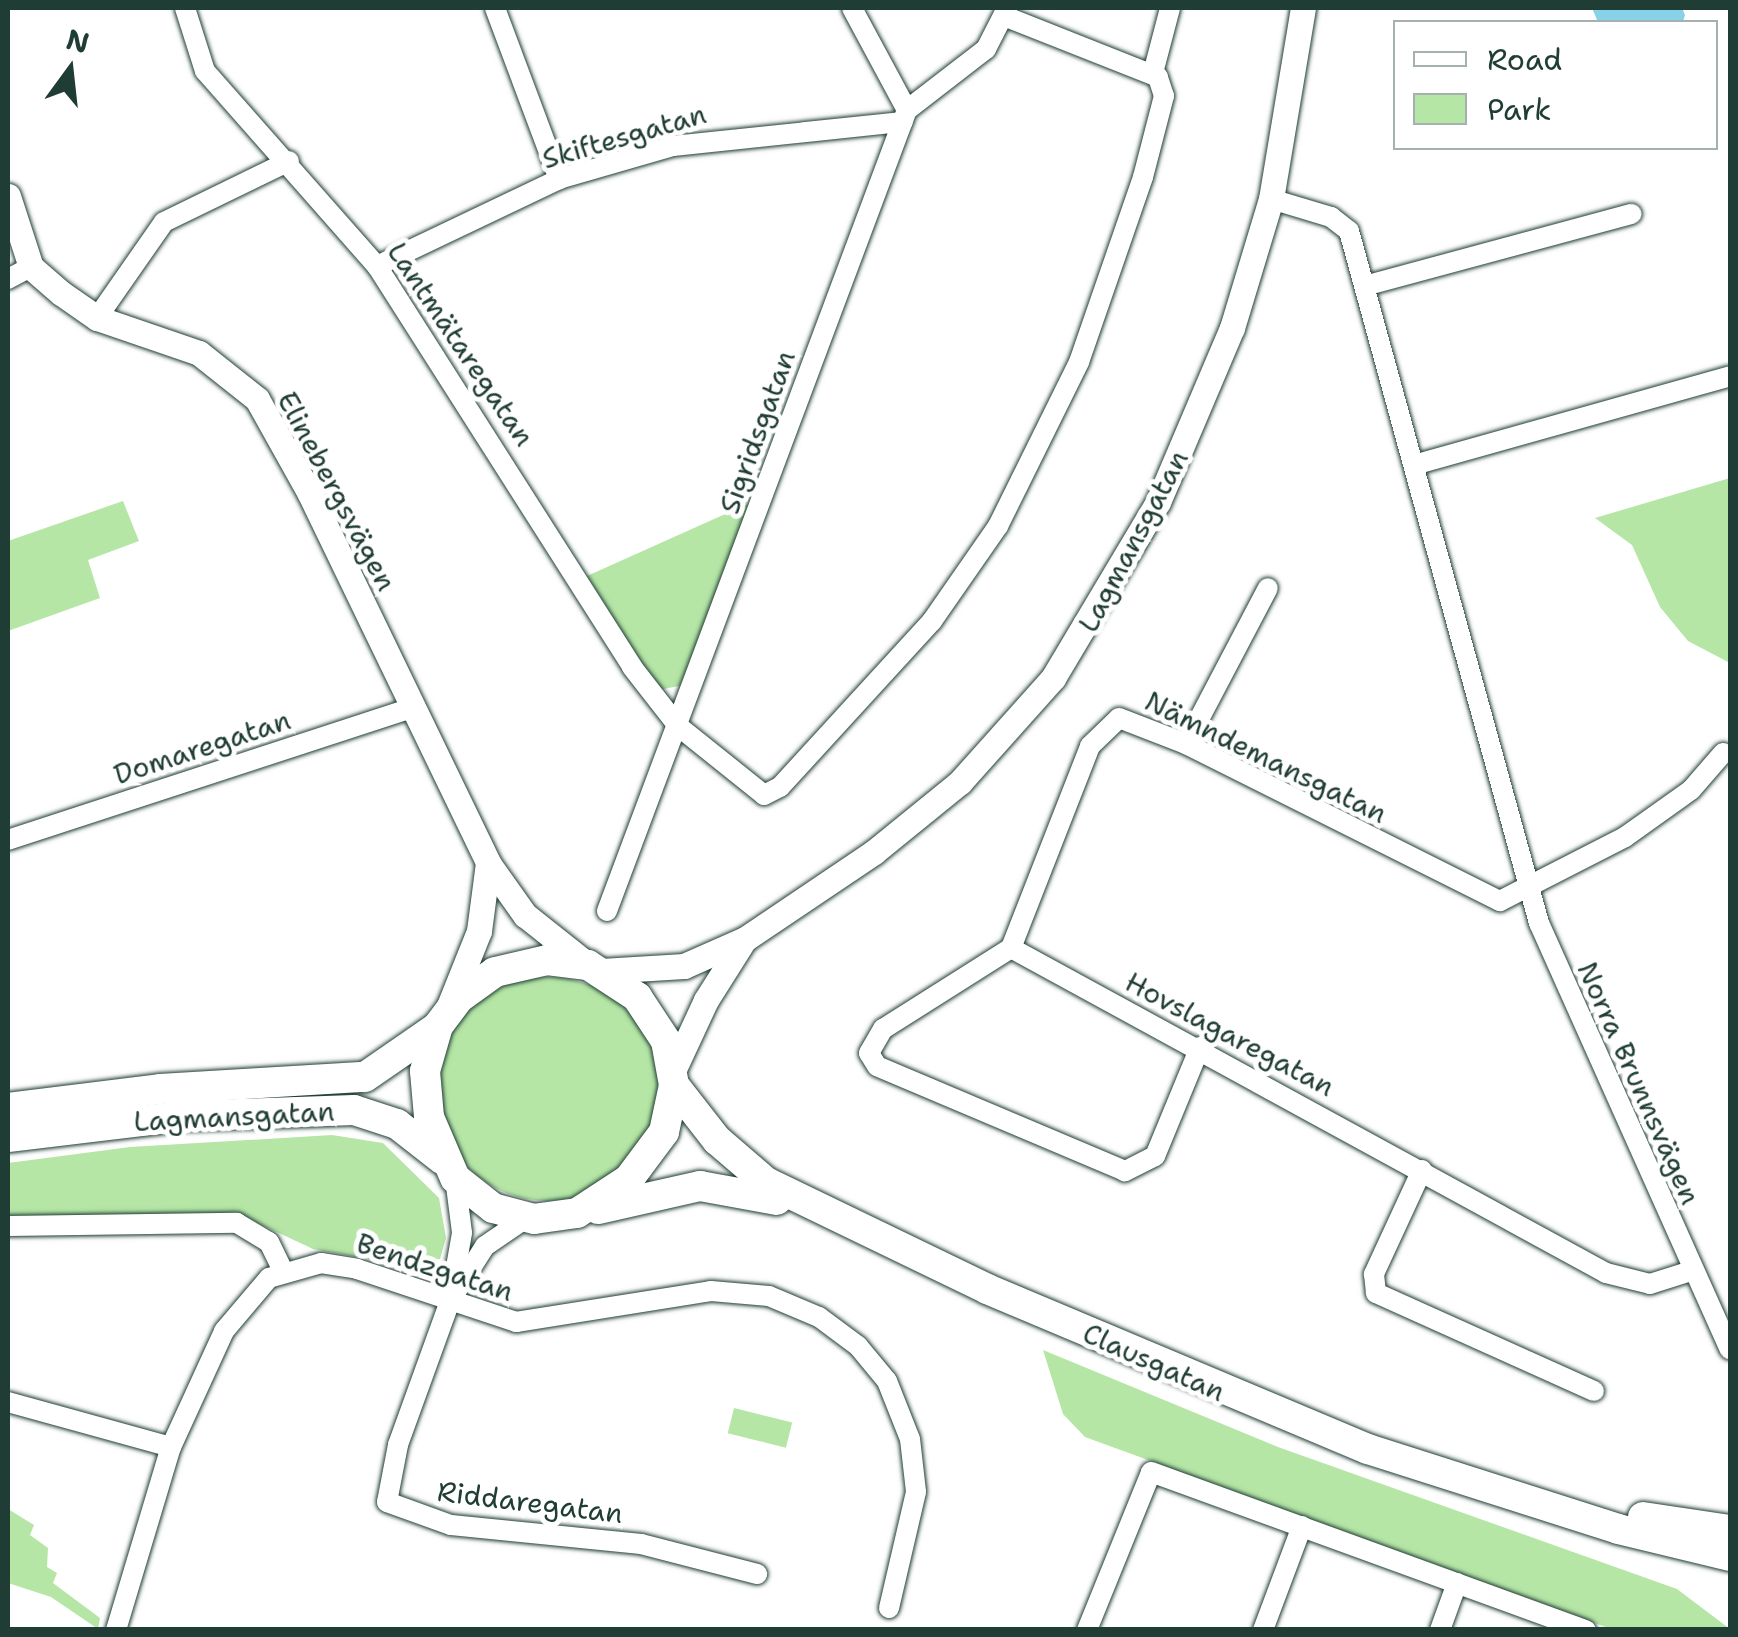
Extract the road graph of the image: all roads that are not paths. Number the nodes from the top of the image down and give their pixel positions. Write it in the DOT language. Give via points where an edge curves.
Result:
graph roads {
  1 [pos="185,8"];
  2 [pos="495,8"];
  3 [pos="852,8"];
  4 [pos="1170,8"];
  5 [pos="1303,8"];
  6 [pos="1006,12"];
  7 [pos="1154,73"];
  8 [pos="905,116"];
  9 [pos="289,161"];
  10 [pos="559,179"];
  11 [pos="8,196"];
  12 [pos="1271,199"];
  13 [pos="1632,214"];
  14 [pos="378,266"];
  15 [pos="19,273"];
  16 [pos="1368,285"];
  17 [pos="96,318"];
  18 [pos="1730,376"];
  19 [pos="1414,465"];
  20 [pos="1268,588"];
  21 [pos="413,708"];
  22 [pos="678,726"];
  23 [pos="1186,744"];
  24 [pos="1722,753"];
  25 [pos="8,840"];
  26 [pos="488,863"];
  27 [pos="1529,890"];
  28 [pos="607,911"];
  29 [pos="745,939"];
  30 [pos="1011,948"];
  31 [pos="594,968"];
  32 [pos="442,1019"];
  33 [pos="1200,1047"];
  34 [pos="674,1078"];
  35 [pos="8,1108"];
  36 [pos="8,1138"];
  37 [pos="450,1170"];
  38 [pos="1422,1170"];
  39 [pos="577,1213"];
  40 [pos="828,1217"];
  41 [pos="526,1218"];
  42 [pos="8,1226"];
  43 [pos="283,1271"];
  44 [pos="1691,1271"];
  45 [pos="450,1302"];
  46 [pos="1730,1349"];
  47 [pos="1594,1391"];
  48 [pos="8,1402"];
  49 [pos="171,1447"];
  50 [pos="1488,1490"];
  51 [pos="1302,1526"];
  52 [pos="1730,1530"];
  53 [pos="1730,1556"];
  54 [pos="757,1574"];
  55 [pos="1457,1583"];
  56 [pos="888,1608"];
  57 [pos="116,1630"];
  58 [pos="1087,1630"];
  59 [pos="1263,1630"];
  60 [pos="1440,1630"];
  61 [pos="1586,1630"];
  1 -- 9 [label="street, Lantmätaregatan" via="205,71"];
  2 -- 10 [label="street"];
  3 -- 8 [label="street"];
  4 -- 7 [label="street"];
  5 -- 12 [label="street, Lagmansgatan"];
  6 -- 7 [label="street"];
  6 -- 8 [label="street" via="986,50"];
  7 -- 22 [label="street, Lantmätaregatan" via="1164,96 1084,350 1017,492 954,594 770,794 747,787"];
  8 -- 10 [label="street, Skiftesgatan" via="728,136"];
  8 -- 22 [label="street, Sigridsgatan"];
  9 -- 14 [label="street, Lantmätaregatan"];
  9 -- 17 [label="street" via="185,206 164,222"];
  10 -- 14 [label="street, Skiftesgatan"];
  11 -- 15 [label="street, Elinebergsvägen"];
  12 -- 16 [label="street, Norra Brunnsvägen" via="1342,223"];
  12 -- 29 [label="street, Lagmansgatan" via="1194,426 1126,564 1062,665 960,782 874,852"];
  13 -- 16 [label="street"];
  14 -- 22 [label="street, Lantmätaregatan" via="632,666"];
  15 -- 17 [label="street, Elinebergsvägen"];
  16 -- 19 [label="street, Norra Brunnsvägen"];
  17 -- 21 [label="street, Elinebergsvägen" via="199,353 257,399"];
  18 -- 19 [label="street"];
  19 -- 27 [label="street, Norra Brunnsvägen"];
  20 -- 23 [label="street"];
  21 -- 25 [label="street, Domaregatan"];
  21 -- 26 [label="street, Elinebergsvägen"];
  22 -- 28 [label="street, Sigridsgatan"];
  23 -- 27 [label="street, Nämndemansgatan" via="1479,895 1500,901"];
  23 -- 30 [label="street, Nämndemansgatan" via="1124,717 1098,734"];
  24 -- 27 [label="street" via="1691,790 1625,837"];
  26 -- 31 [label="street, Elinebergsvägen" via="525,914"];
  26 -- 32 [label="street" via="479,932"];
  27 -- 44 [label="street, Norra Brunnsvägen"];
  29 -- 31 [label="street, Lagmansgatan" via="684,966"];
  29 -- 34 [label="street, Lagmansgatan" via="706,1000"];
  30 -- 33 [label="street, Hovslagaregatan"];
  30 -- 33 [label="street" via="884,1029 870,1047 873,1062 1126,1171 1155,1156"];
  31 -- 32 [label="main road" via="547,960 495,972"];
  31 -- 34 [label="main road" via="653,1016"];
  32 -- 35 [label="main road, Lagmansgatan" via="391,1063 354,1079 160,1089"];
  32 -- 37 [label="main road" via="425,1087"];
  33 -- 38 [label="street, Hovslagaregatan"];
  34 -- 39 [label="main road" via="654,1151 621,1186"];
  34 -- 40 [label="main road, Clausgatan" via="748,1170"];
  36 -- 37 [label="main road, Lagmansgatan" via="183,1116 354,1110 397,1124"];
  37 -- 41 [label="main road" via="493,1208"];
  37 -- 45 [label="street, Riddaregatan" via="462,1233"];
  38 -- 44 [label="street, Hovslagaregatan" via="1620,1280 1650,1284"];
  38 -- 47 [label="street" via="1374,1274 1376,1293"];
  39 -- 40 [label="main road, Clausgatan" via="710,1186"];
  39 -- 41 [label="main road"];
  40 -- 50 [label="main road, Clausgatan" via="1256,1407"];
  41 -- 45 [label="street, Riddaregatan" via="485,1246"];
  42 -- 43 [label="street" via="237,1223 270,1242"];
  43 -- 45 [label="street, Bendzgatan" via="340,1265"];
  43 -- 49 [label="street" via="235,1314"];
  44 -- 46 [label="street, Norra Brunnsvägen"];
  45 -- 54 [label="street, Riddaregatan" via="398,1445 387,1502 451,1525 642,1544"];
  45 -- 56 [label="street, Bendzgatan" via="536,1323 682,1295 742,1292 798,1305 839,1330 886,1382 910,1439 914,1503"];
  48 -- 49 [label="street"];
  49 -- 57 [label="street"];
  50 -- 52 [label="main road, Clausgatan"];
  50 -- 53 [label="main road, Clausgatan"];
  51 -- 55 [label="street"];
  51 -- 58 [label="street" via="1151,1472"];
  51 -- 59 [label="street"];
  55 -- 60 [label="street"];
  55 -- 61 [label="street"];
}
